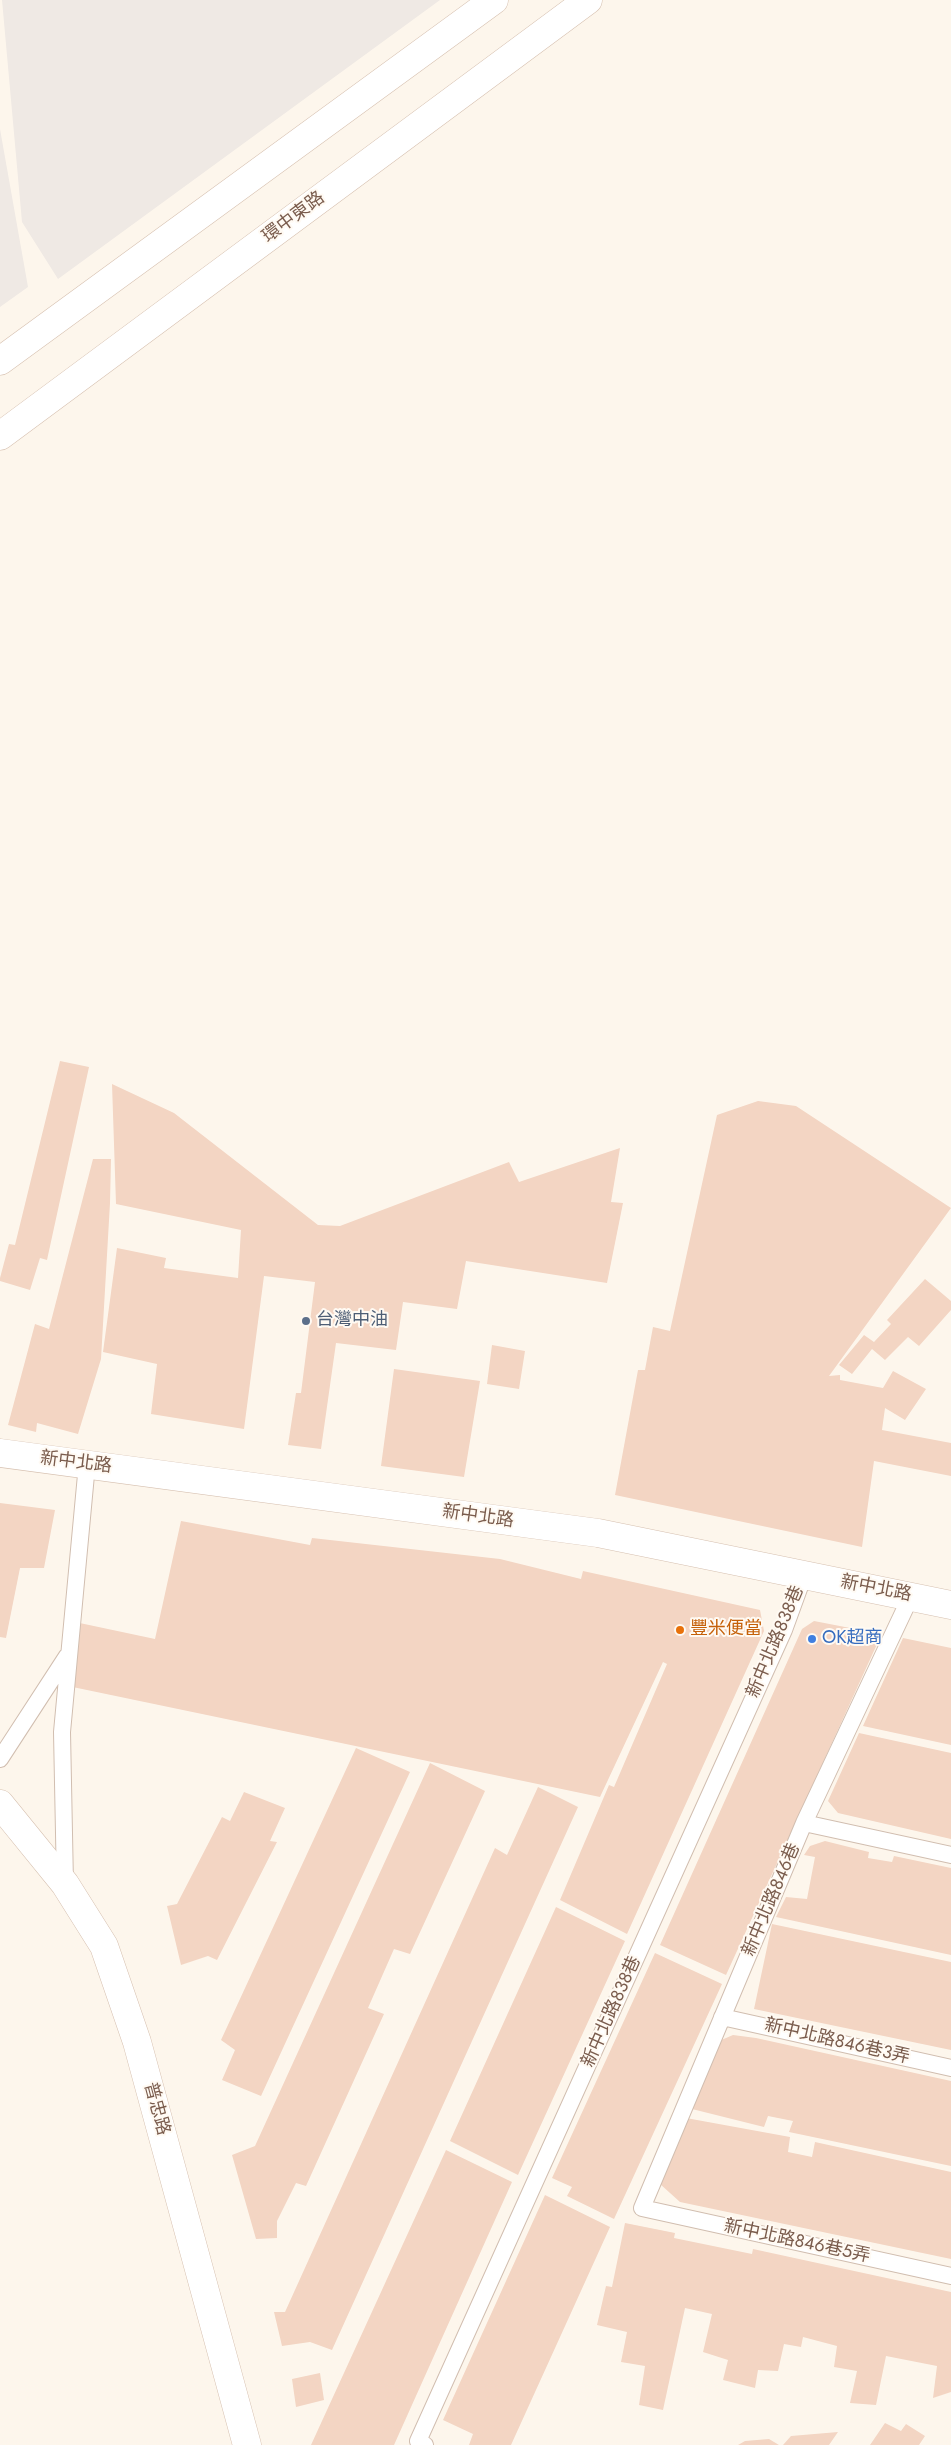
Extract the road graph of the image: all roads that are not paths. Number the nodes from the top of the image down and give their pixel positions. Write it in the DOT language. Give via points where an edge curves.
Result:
graph roads {
  1 [pos="494,0"];
  2 [pos="588,0"];
  3 [pos="0,361"];
  4 [pos="0,436"];
  5 [pos="0,1453"];
  6 [pos="87,1464"];
  7 [pos="804,1575"];
  8 [pos="911,1596"];
  9 [pos="951,1605"];
  10 [pos="69,1655"];
  11 [pos="0,1759"];
  12 [pos="0,1804"];
  13 [pos="804,1823"];
  14 [pos="951,1855"];
  15 [pos="65,1884"];
  16 [pos="722,2017"];
  17 [pos="951,2068"];
  18 [pos="642,2208"];
  19 [pos="951,2276"];
  20 [pos="247,2445"];
  21 [pos="425,2445"];
  1 -- 3 [label="street"];
  2 -- 4 [label="street, 環中東路"];
  5 -- 6 [label="street, 新中北路"];
  6 -- 7 [label="street, 新中北路" via="598,1533"];
  6 -- 10 [label="lane"];
  7 -- 8 [label="street, 新中北路"];
  7 -- 21 [label="lane, 新中北路838巷" via="784,1630 418,2441"];
  8 -- 9 [label="street, 新中北路"];
  8 -- 13 [label="lane, 新中北路846巷"];
  10 -- 11 [label="lane"];
  10 -- 15 [label="lane" via="62,1732"];
  12 -- 15 [label="street, 普忠路"];
  13 -- 14 [label="lane"];
  13 -- 16 [label="lane, 新中北路846巷"];
  15 -- 20 [label="street, 普忠路" via="104,1946 137,2042"];
  16 -- 17 [label="lane, 新中北路846巷3弄"];
  16 -- 18 [label="lane, 新中北路846巷"];
  18 -- 19 [label="lane, 新中北路846巷5弄"];
}
